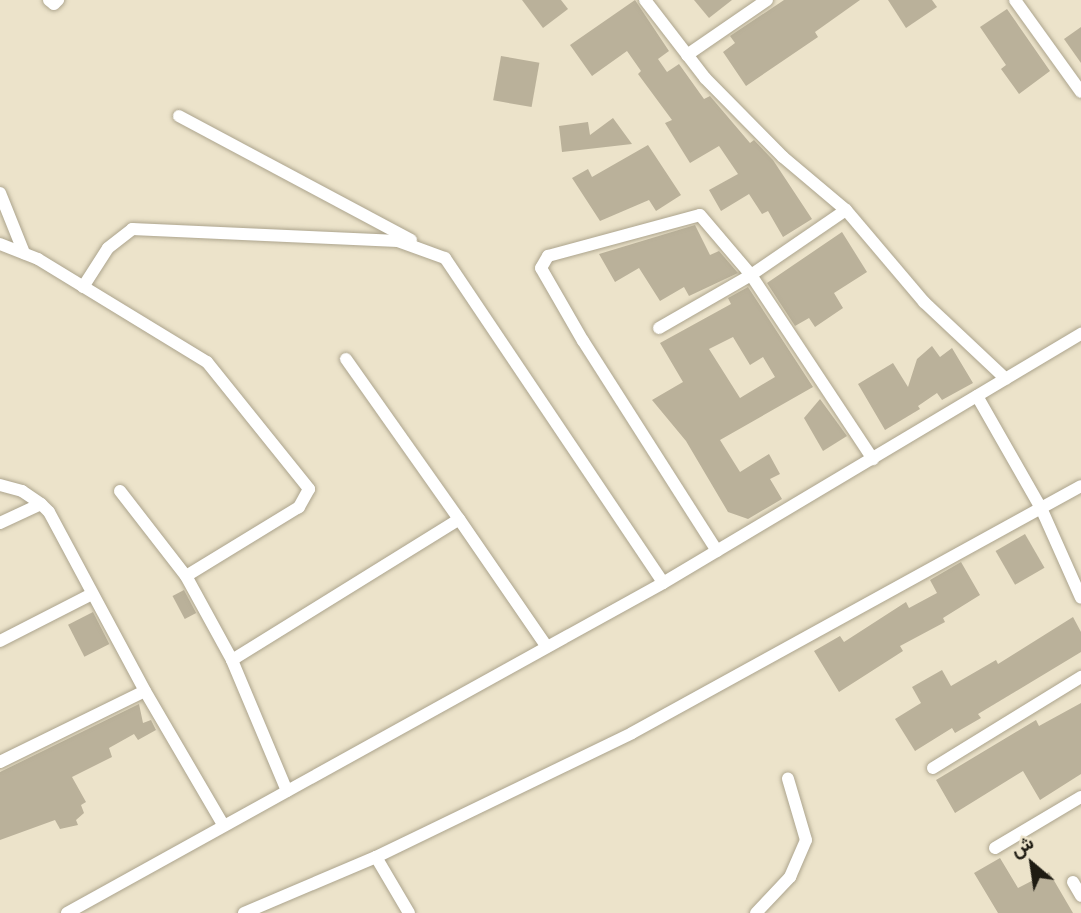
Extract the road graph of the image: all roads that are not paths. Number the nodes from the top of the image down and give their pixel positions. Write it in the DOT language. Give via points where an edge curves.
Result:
graph roads {
  1 [pos="49,0"];
  2 [pos="58,0"];
  3 [pos="645,0"];
  4 [pos="767,0"];
  5 [pos="1015,0"];
  6 [pos="687,55"];
  7 [pos="1081,92"];
  8 [pos="178,116"];
  9 [pos="0,193"];
  10 [pos="846,210"];
  11 [pos="0,244"];
  12 [pos="24,253"];
  13 [pos="445,258"];
  14 [pos="751,275"];
  15 [pos="82,287"];
  16 [pos="659,328"];
  17 [pos="1081,334"];
  18 [pos="346,359"];
  19 [pos="1006,379"];
  20 [pos="977,396"];
  21 [pos="873,459"];
  22 [pos="0,485"];
  23 [pos="1081,486"];
  24 [pos="120,491"];
  25 [pos="41,504"];
  26 [pos="1041,508"];
  27 [pos="459,519"];
  28 [pos="0,523"];
  29 [pos="717,551"];
  30 [pos="186,576"];
  31 [pos="663,583"];
  32 [pos="92,594"];
  33 [pos="1081,598"];
  34 [pos="0,641"];
  35 [pos="547,647"];
  36 [pos="232,660"];
  37 [pos="1081,677"];
  38 [pos="145,691"];
  39 [pos="0,762"];
  40 [pos="933,768"];
  41 [pos="788,779"];
  42 [pos="287,791"];
  43 [pos="1081,797"];
  44 [pos="224,826"];
  45 [pos="995,848"];
  46 [pos="376,857"];
  47 [pos="1073,882"];
  48 [pos="1081,896"];
  49 [pos="281,907"];
  50 [pos="67,913"];
  51 [pos="244,913"];
  52 [pos="409,913"];
  53 [pos="756,913"];
  1 -- 2 [label="street" via="54,4"];
  3 -- 6 [label="street"];
  4 -- 6 [label="street"];
  5 -- 7 [label="street"];
  6 -- 10 [label="street" via="783,157"];
  8 -- 13 [label="street"];
  9 -- 12 [label="street"];
  10 -- 14 [label="street"];
  10 -- 19 [label="street" via="924,302"];
  11 -- 12 [label="street"];
  12 -- 15 [label="street"];
  13 -- 15 [label="street" via="398,241 132,229 113,242"];
  13 -- 31 [label="street"];
  14 -- 16 [label="street"];
  14 -- 21 [label="street"];
  14 -- 29 [label="street" via="700,215 548,256 541,268 636,428"];
  15 -- 30 [label="street" via="207,362 309,489 299,507"];
  17 -- 19 [label="street"];
  18 -- 27 [label="street"];
  19 -- 20 [label="street"];
  20 -- 21 [label="street"];
  20 -- 26 [label="street"];
  21 -- 29 [label="street"];
  22 -- 25 [label="street" via="22,491"];
  23 -- 26 [label="street"];
  24 -- 30 [label="street"];
  25 -- 28 [label="street"];
  25 -- 32 [label="street"];
  26 -- 33 [label="street"];
  26 -- 46 [label="street" via="632,733"];
  27 -- 35 [label="street"];
  27 -- 36 [label="street"];
  29 -- 31 [label="street"];
  30 -- 36 [label="street"];
  31 -- 35 [label="street"];
  32 -- 34 [label="street"];
  32 -- 38 [label="street"];
  35 -- 42 [label="street"];
  36 -- 42 [label="street"];
  37 -- 40 [label="street"];
  38 -- 39 [label="street"];
  38 -- 44 [label="street"];
  41 -- 53 [label="street" via="806,840 790,877"];
  42 -- 44 [label="street"];
  43 -- 45 [label="street"];
  44 -- 50 [label="street"];
  46 -- 49 [label="street"];
  46 -- 52 [label="street"];
  47 -- 48 [label="street"];
  49 -- 51 [label="street"];
}
